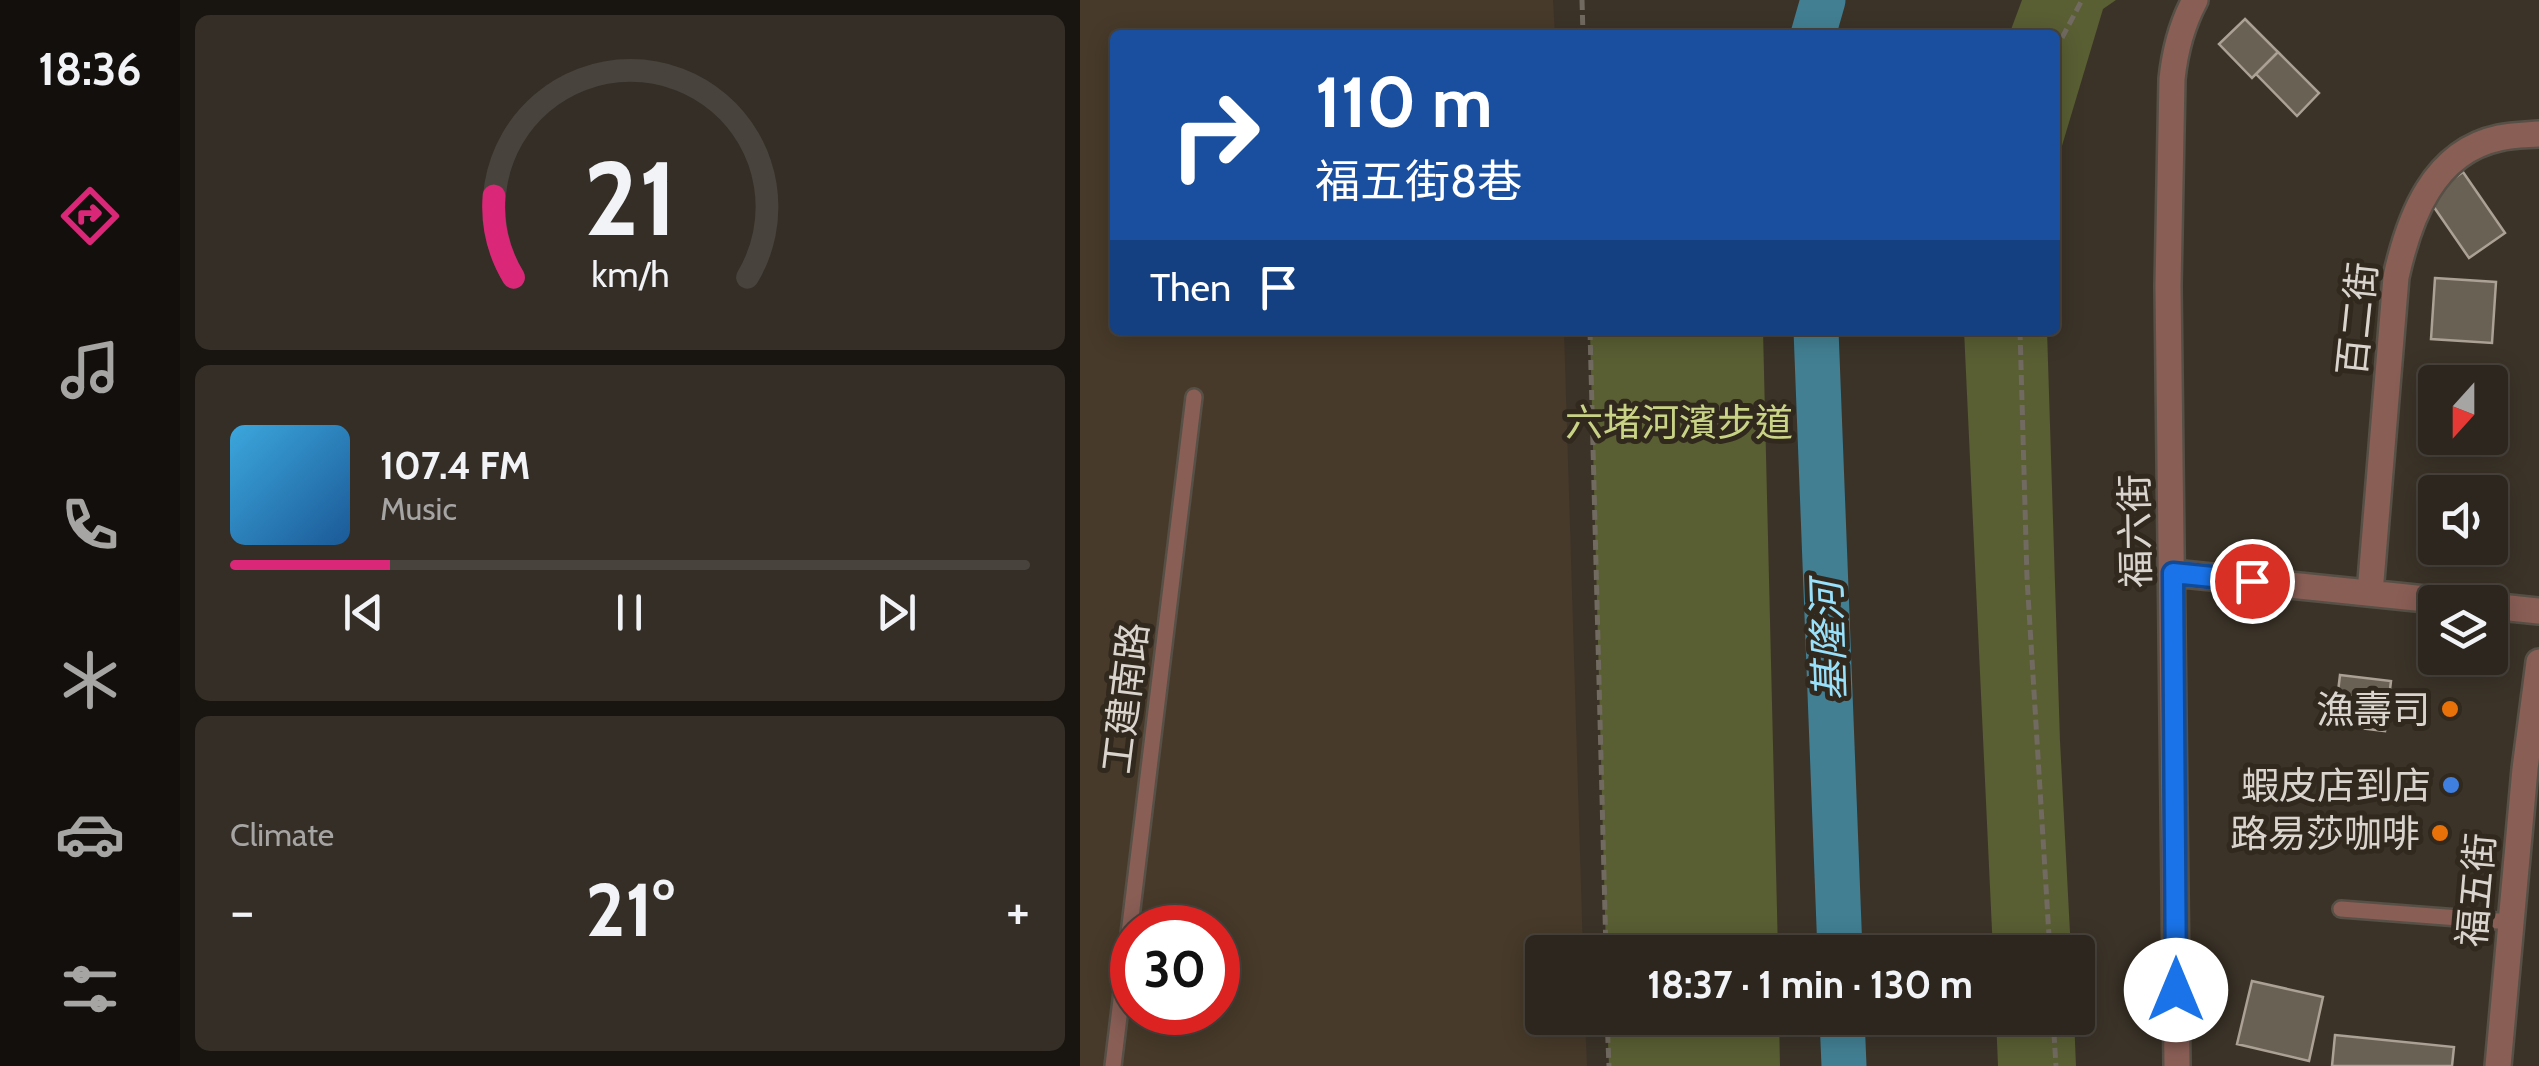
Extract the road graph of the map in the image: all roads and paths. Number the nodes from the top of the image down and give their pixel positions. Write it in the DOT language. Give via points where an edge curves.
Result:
graph roads {
  1 [pos="1582,0"];
  2 [pos="2082,0"];
  3 [pos="2195,0"];
  4 [pos="1583,30"];
  5 [pos="2060,42"];
  6 [pos="2539,134"];
  7 [pos="1590,335"];
  8 [pos="2020,335"];
  9 [pos="1194,397"];
  10 [pos="2173,573"];
  11 [pos="2370,594"];
  12 [pos="2418,599"];
  13 [pos="2508,608"];
  14 [pos="2539,612"];
  15 [pos="2539,662"];
  16 [pos="2340,909"];
  17 [pos="2511,922"];
  18 [pos="1606,935"];
  19 [pos="2049,935"];
  20 [pos="1608,1035"];
  21 [pos="2055,1035"];
  22 [pos="1113,1066"];
  23 [pos="1609,1066"];
  24 [pos="2056,1066"];
  25 [pos="2177,1066"];
  26 [pos="2498,1066"];
  1 -- 4 [label="path"];
  2 -- 5 [label="path"];
  3 -- 10 [label="street, 福六街" via="2175,50 2172,80"];
  6 -- 11 [label="street, 百二街" via="2498,138 2462,152 2440,172 2405,235"];
  7 -- 18 [label="path"];
  8 -- 19 [label="path"];
  9 -- 22 [label="lane, 工建南路"];
  10 -- 11 [label="street"];
  10 -- 25 [label="street, 福六街"];
  11 -- 12 [label="street"];
  13 -- 14 [label="street"];
  15 -- 17 [label="street, 福五街"];
  16 -- 17 [label="lane"];
  17 -- 26 [label="street, 福五街"];
  20 -- 23 [label="path"];
  21 -- 24 [label="path"];
}
